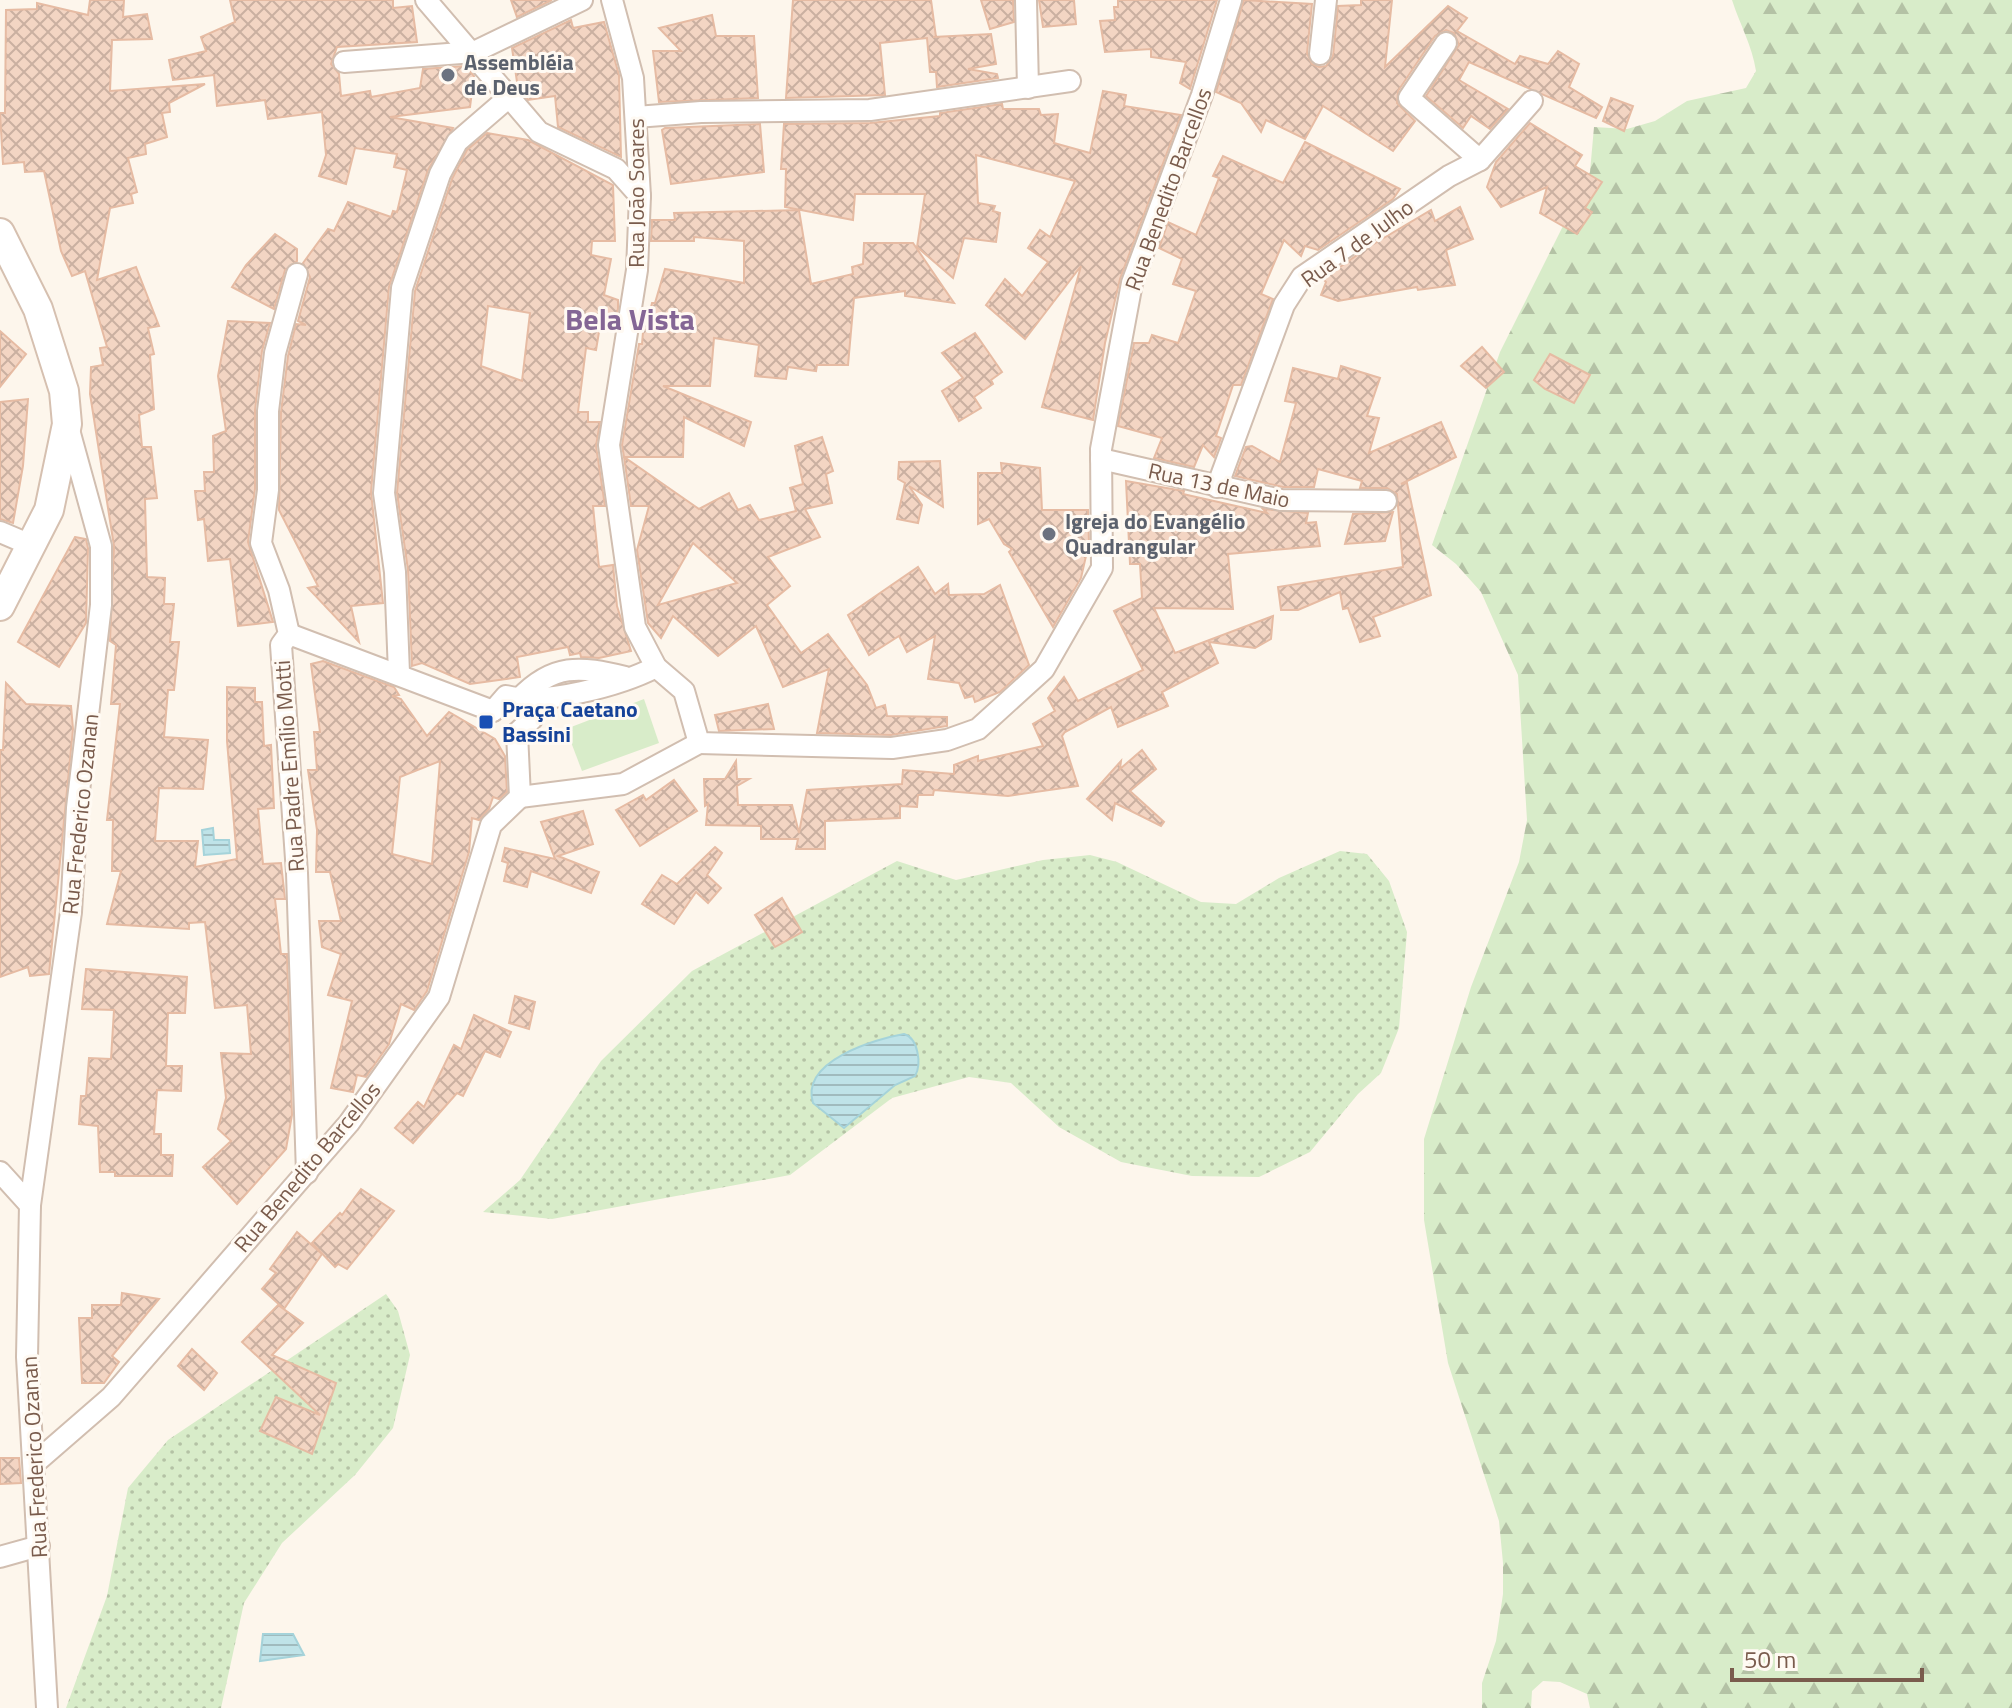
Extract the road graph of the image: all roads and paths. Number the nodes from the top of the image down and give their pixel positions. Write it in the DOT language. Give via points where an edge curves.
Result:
graph roads {
  1 [pos="426,0"];
  2 [pos="582,0"];
  3 [pos="612,0"];
  4 [pos="1026,0"];
  5 [pos="1231,0"];
  6 [pos="1326,0"];
  7 [pos="1446,43"];
  8 [pos="474,52"];
  9 [pos="1320,54"];
  10 [pos="344,62"];
  11 [pos="1070,81"];
  12 [pos="1028,88"];
  13 [pos="508,98"];
  14 [pos="1532,101"];
  15 [pos="636,117"];
  16 [pos="1480,160"];
  17 [pos="640,196"];
  18 [pos="0,233"];
  19 [pos="297,274"];
  20 [pos="67,424"];
  21 [pos="1101,459"];
  22 [pos="1217,487"];
  23 [pos="1386,501"];
  24 [pos="0,532"];
  25 [pos="33,546"];
  26 [pos="0,606"];
  27 [pos="289,634"];
  28 [pos="656,667"];
  29 [pos="399,673"];
  30 [pos="526,695"];
  31 [pos="493,711"];
  32 [pos="517,733"];
  33 [pos="699,743"];
  34 [pos="520,797"];
  35 [pos="0,1172"];
  36 [pos="307,1173"];
  37 [pos="30,1205"];
  38 [pos="35,1463"];
  39 [pos="39,1546"];
  40 [pos="0,1557"];
  41 [pos="47,1708"];
  1 -- 8 [label="street"];
  2 -- 8 [label="street"];
  3 -- 15 [label="street, Rua João Soares" via="633,78"];
  4 -- 12 [label="street"];
  5 -- 21 [label="street, Rua Benedito Barcellos" via="1132,283"];
  6 -- 9 [label="street"];
  7 -- 16 [label="street" via="1409,98"];
  8 -- 10 [label="street"];
  8 -- 13 [label="street"];
  11 -- 12 [label="street"];
  12 -- 15 [label="street" via="870,110"];
  13 -- 17 [label="street" via="539,132 616,169"];
  13 -- 29 [label="street" via="457,142 440,174 402,288 384,493 395,572"];
  14 -- 16 [label="street, Rua 7 de Julho"];
  15 -- 17 [label="street, Rua João Soares"];
  16 -- 22 [label="street, Rua 7 de Julho" via="1302,277 1284,305"];
  17 -- 28 [label="street, Rua João Soares" via="637,270 609,445 635,627"];
  18 -- 20 [label="main road" via="56,359"];
  19 -- 27 [label="street, Rua Padre Emílio Motti" via="275,353 261,543"];
  20 -- 25 [label="main road" via="49,510"];
  20 -- 37 [label="street, Rua Frederico Ozanan" via="101,546 101,605 77,808 71,912"];
  21 -- 22 [label="street, Rua 13 de Maio"];
  21 -- 33 [label="street, Rua Benedito Barcellos" via="1102,568 1044,669 978,729 947,740 892,748"];
  22 -- 23 [label="street, Rua 13 de Maio" via="1281,500"];
  24 -- 25 [label="street"];
  25 -- 26 [label="main road"];
  27 -- 29 [label="street"];
  27 -- 36 [label="street, Rua Padre Emílio Motti" via="281,645 298,889"];
  28 -- 30 [label="street" via="633,679"];
  28 -- 33 [label="street" via="684,691"];
  29 -- 31 [label="street"];
  30 -- 31 [label="street" via="506,696"];
  30 -- 32 [label="street" via="532,719"];
  31 -- 32 [label="street" via="497,727"];
  32 -- 34 [label="street"];
  33 -- 34 [label="street" via="623,784"];
  34 -- 36 [label="street, Rua Benedito Barcellos" via="491,825 439,997"];
  35 -- 37 [label="street"];
  36 -- 38 [label="street, Rua Benedito Barcellos" via="111,1397"];
  37 -- 38 [label="street, Rua Frederico Ozanan" via="27,1357"];
  38 -- 39 [label="street, Rua Frederico Ozanan"];
  39 -- 40 [label="street"];
  39 -- 41 [label="street, Rua Frederico Ozanan"];
}
